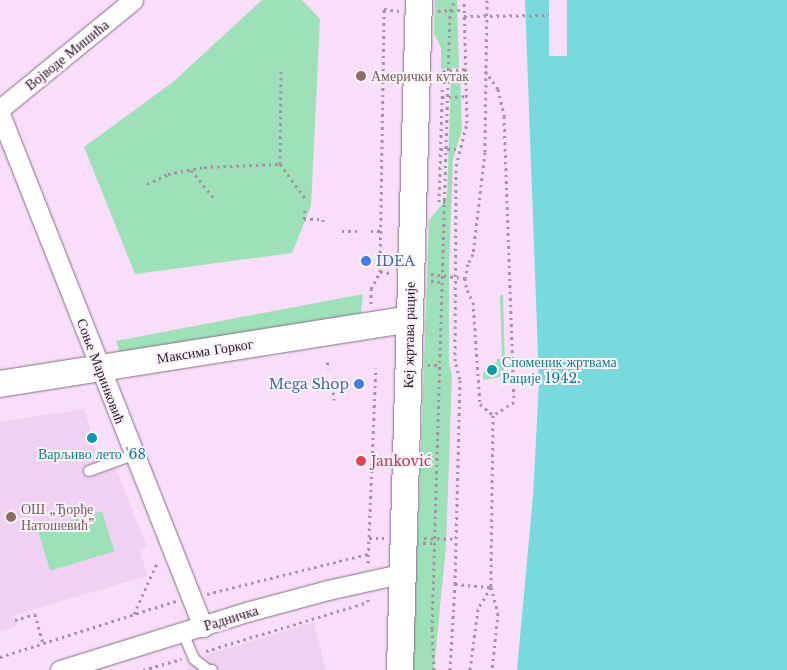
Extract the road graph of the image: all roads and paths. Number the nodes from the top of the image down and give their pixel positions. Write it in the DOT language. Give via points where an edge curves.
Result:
graph roads {
  1 [pos="133,0"];
  2 [pos="419,0"];
  3 [pos="455,0"];
  4 [pos="464,0"];
  5 [pos="487,0"];
  6 [pos="384,9"];
  7 [pos="464,10"];
  8 [pos="450,11"];
  9 [pos="549,15"];
  10 [pos="464,16"];
  11 [pos="486,16"];
  12 [pos="466,69"];
  13 [pos="449,70"];
  14 [pos="484,70"];
  15 [pos="281,71"];
  16 [pos="467,96"];
  17 [pos="442,97"];
  18 [pos="447,97"];
  19 [pos="0,109"];
  20 [pos="0,114"];
  21 [pos="441,149"];
  22 [pos="446,149"];
  23 [pos="460,149"];
  24 [pos="280,164"];
  25 [pos="191,170"];
  26 [pos="147,184"];
  27 [pos="214,198"];
  28 [pos="305,198"];
  29 [pos="445,202"];
  30 [pos="305,210"];
  31 [pos="323,224"];
  32 [pos="342,231"];
  33 [pos="357,231"];
  34 [pos="371,231"];
  35 [pos="381,231"];
  36 [pos="380,272"];
  37 [pos="395,273"];
  38 [pos="428,274"];
  39 [pos="443,276"];
  40 [pos="455,278"];
  41 [pos="465,278"];
  42 [pos="371,309"];
  43 [pos="410,318"];
  44 [pos="327,362"];
  45 [pos="100,368"];
  46 [pos="376,368"];
  47 [pos="329,369"];
  48 [pos="0,384"];
  49 [pos="332,392"];
  50 [pos="334,400"];
  51 [pos="493,415"];
  52 [pos="133,455"];
  53 [pos="89,470"];
  54 [pos="369,538"];
  55 [pos="388,538"];
  56 [pos="421,538"];
  57 [pos="435,538"];
  58 [pos="456,539"];
  59 [pos="157,563"];
  60 [pos="404,573"];
  61 [pos="455,584"];
  62 [pos="491,587"];
  63 [pos="206,594"];
  64 [pos="172,602"];
  65 [pos="368,602"];
  66 [pos="134,615"];
  67 [pos="15,620"];
  68 [pos="203,627"];
  69 [pos="183,633"];
  70 [pos="43,643"];
  71 [pos="192,655"];
  72 [pos="0,656"];
  73 [pos="60,670"];
  74 [pos="143,670"];
  75 [pos="212,670"];
  76 [pos="400,670"];
  77 [pos="434,670"];
  78 [pos="450,670"];
  79 [pos="470,670"];
  80 [pos="492,670"];
  1 -- 19 [label="street, Војводе Мишића"];
  2 -- 43 [label="main road, Кеј жртава рације"];
  3 -- 8 [label="path"];
  4 -- 7 [label="path"];
  5 -- 11 [label="path"];
  6 -- 35 [label="path"];
  7 -- 8 [label="path"];
  7 -- 10 [label="path"];
  8 -- 13 [label="path"];
  9 -- 11 [label="path"];
  10 -- 11 [label="path"];
  10 -- 12 [label="path"];
  11 -- 14 [label="path"];
  12 -- 13 [label="path"];
  12 -- 16 [label="path"];
  13 -- 17 [label="path" via="443,71"];
  13 -- 18 [label="path"];
  14 -- 41 [label="path" via="484,152 473,254"];
  14 -- 51 [label="path" via="498,89 504,116 514,402"];
  15 -- 24 [label="path"];
  16 -- 18 [label="path"];
  16 -- 23 [label="path" via="467,123"];
  17 -- 18 [label="path"];
  17 -- 21 [label="path"];
  18 -- 22 [label="path"];
  20 -- 45 [label="street, Соње Маринковић"];
  21 -- 22 [label="path"];
  21 -- 29 [label="path" via="439,202"];
  22 -- 23 [label="path"];
  22 -- 29 [label="path"];
  23 -- 40 [label="path" via="456,166"];
  24 -- 25 [label="path" via="238,164"];
  24 -- 28 [label="path"];
  25 -- 26 [label="path" via="168,174"];
  25 -- 27 [label="path"];
  29 -- 39 [label="path"];
  30 -- 31 [label="path" via="304,219 323,219"];
  32 -- 33 [label="path"];
  34 -- 35 [label="path"];
  35 -- 36 [label="path"];
  36 -- 37 [label="path"];
  36 -- 42 [label="path" via="371,289"];
  38 -- 39 [label="path"];
  39 -- 40 [label="path"];
  39 -- 57 [label="path"];
  40 -- 41 [label="path"];
  40 -- 58 [label="path" via="455,361 460,379"];
  41 -- 51 [label="path" via="473,302 480,404"];
  43 -- 45 [label="main road, Максима Горког"];
  43 -- 60 [label="main road, Кеј жртава рације"];
  44 -- 47 [label="path"];
  45 -- 48 [label="main road, Максима Горког"];
  45 -- 52 [label="street, Соње Маринковић"];
  46 -- 54 [label="path"];
  49 -- 50 [label="path"];
  51 -- 62 [label="path"];
  52 -- 53 [label="lane"];
  52 -- 68 [label="street, Соње Маринковић"];
  54 -- 55 [label="path"];
  54 -- 63 [label="path" via="368,554"];
  56 -- 57 [label="path"];
  57 -- 58 [label="path"];
  57 -- 77 [label="path"];
  58 -- 61 [label="path"];
  59 -- 66 [label="path"];
  60 -- 68 [label="street, Радничка" via="328,590"];
  60 -- 76 [label="main road, Кеј жртава рације"];
  61 -- 62 [label="path"];
  61 -- 78 [label="path"];
  62 -- 79 [label="path" via="478,609"];
  62 -- 80 [label="path" via="498,613"];
  64 -- 66 [label="path"];
  65 -- 71 [label="path"];
  66 -- 70 [label="path"];
  67 -- 70 [label="path" via="35,614"];
  68 -- 69 [label="street, Радничка"];
  69 -- 71 [label="lane"];
  69 -- 73 [label="street, Радничка"];
  70 -- 72 [label="path"];
  71 -- 74 [label="path"];
  71 -- 75 [label="lane"];
}
